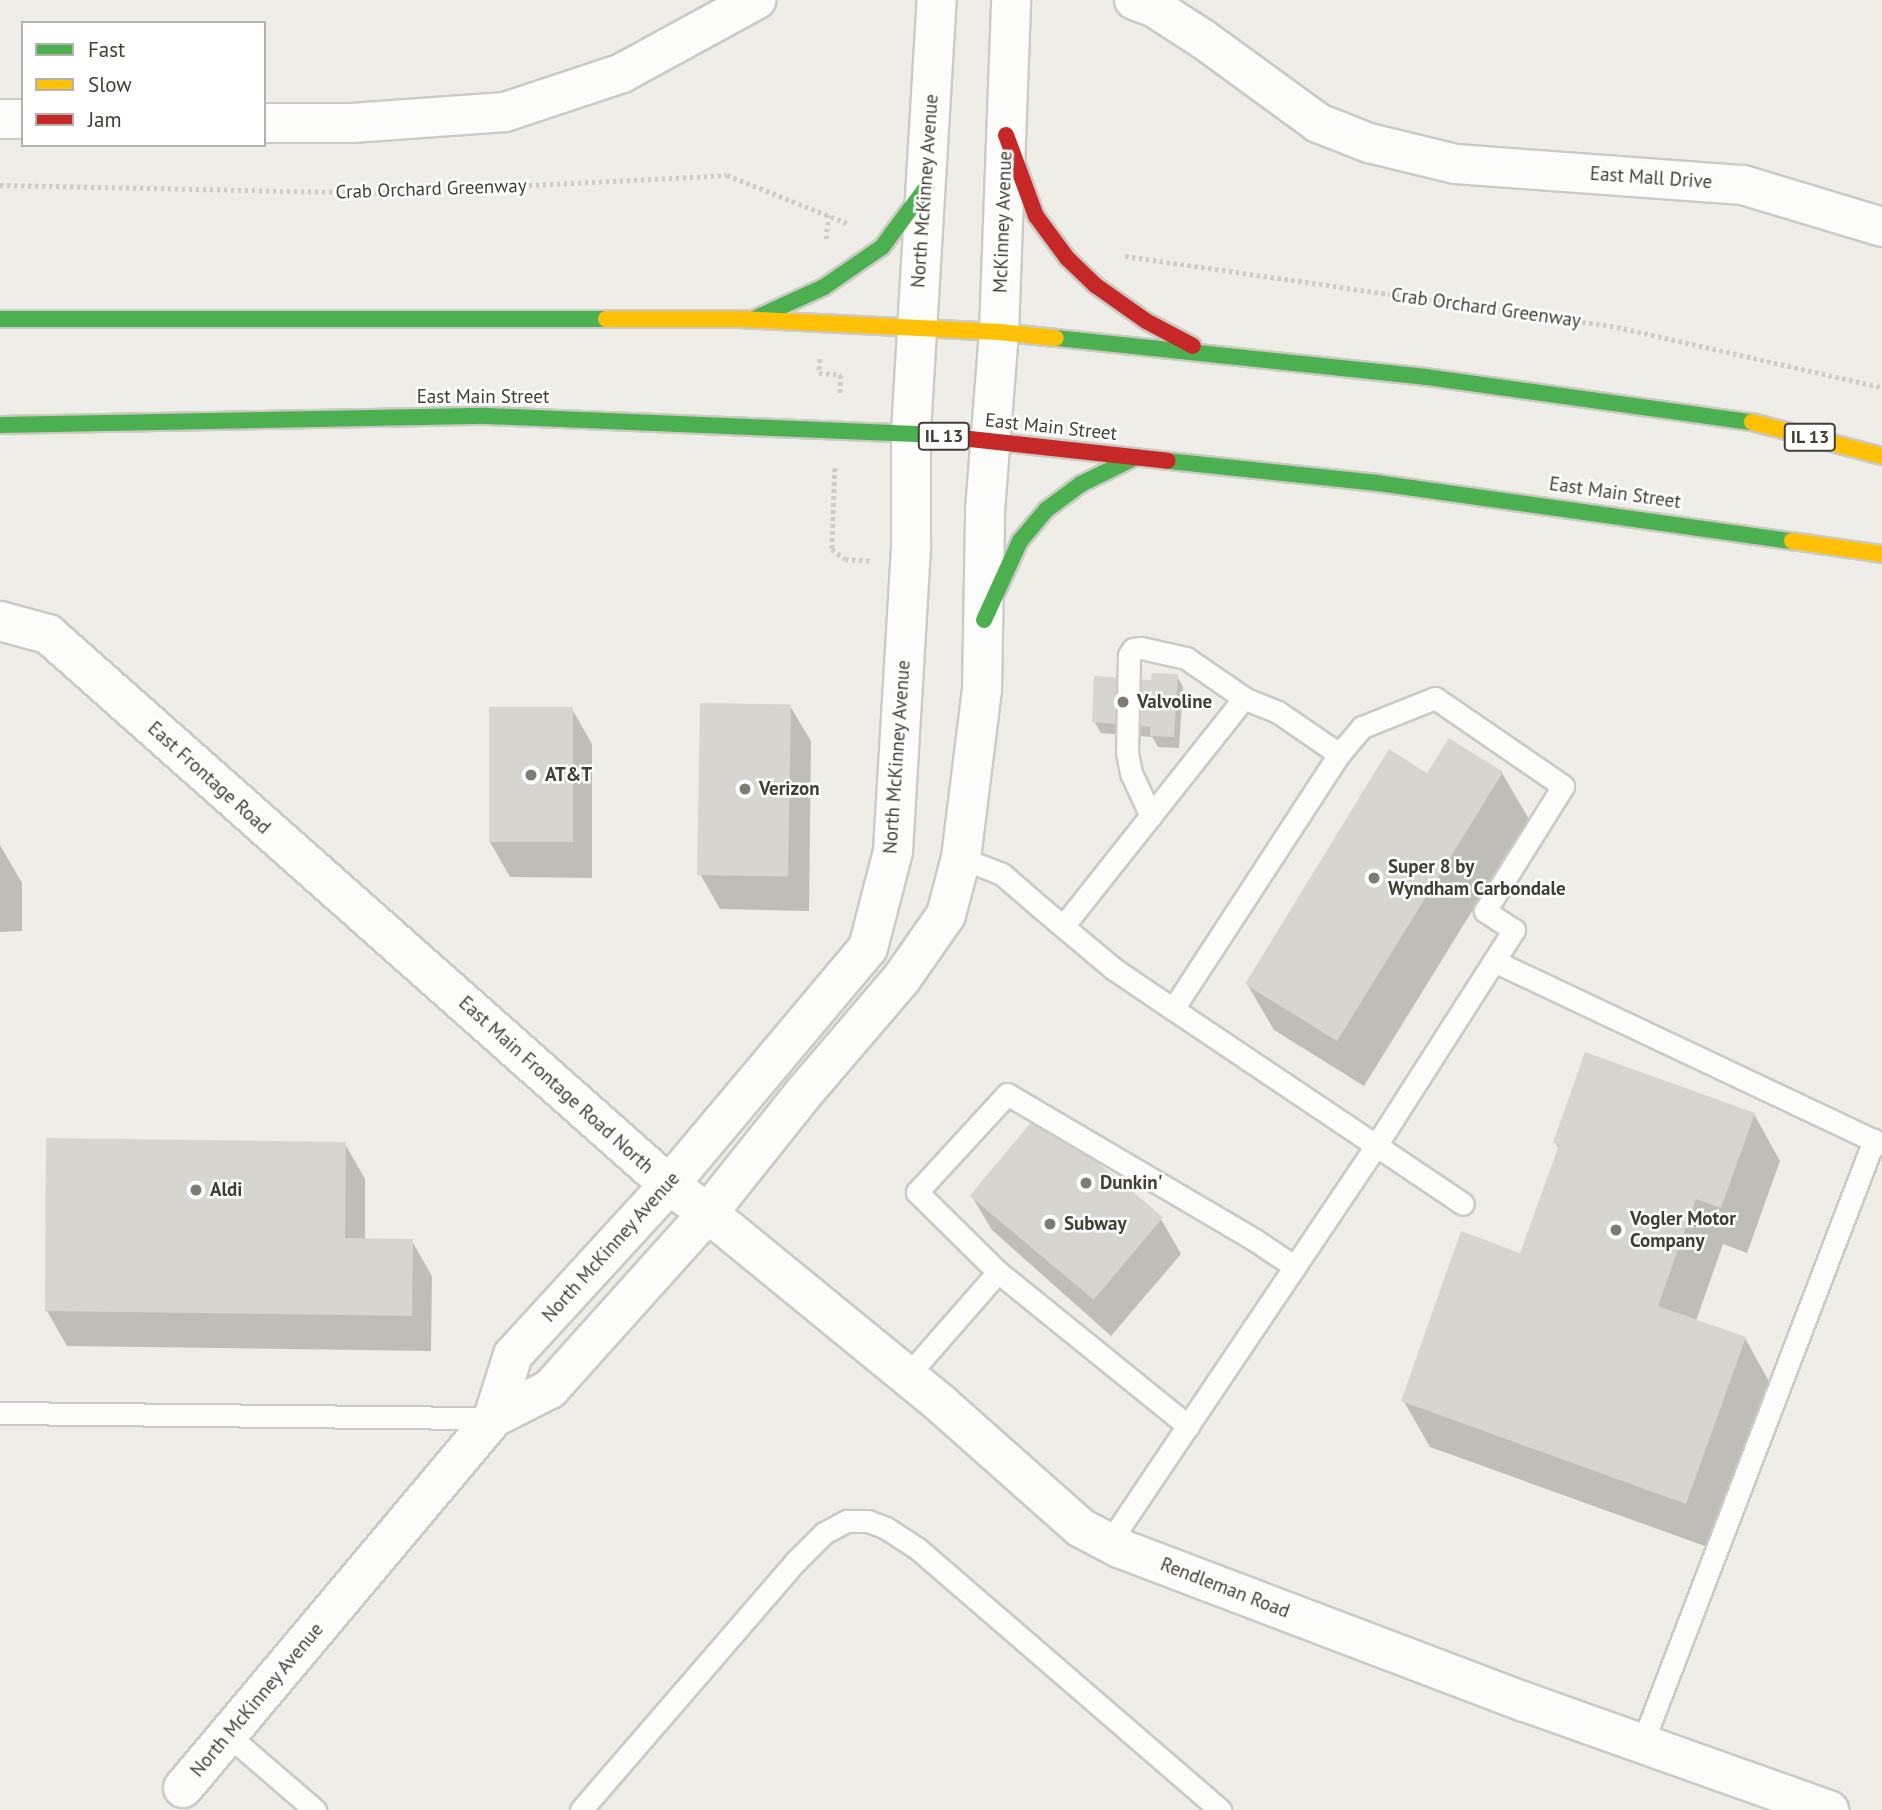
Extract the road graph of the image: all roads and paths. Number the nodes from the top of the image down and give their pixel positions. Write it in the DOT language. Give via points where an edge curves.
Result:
graph roads {
  1 [pos="756,0"];
  2 [pos="937,0"];
  3 [pos="1011,0"];
  4 [pos="1134,0"];
  5 [pos="0,119"];
  6 [pos="21,119"];
  7 [pos="266,122"];
  8 [pos="1006,135"];
  9 [pos="0,186"];
  10 [pos="926,188"];
  11 [pos="852,225"];
  12 [pos="1882,228"];
  13 [pos="1122,256"];
  14 [pos="0,319"];
  15 [pos="751,320"];
  16 [pos="917,328"];
  17 [pos="999,332"];
  18 [pos="1211,356"];
  19 [pos="1882,387"];
  20 [pos="0,425"];
  21 [pos="911,432"];
  22 [pos="988,443"];
  23 [pos="1882,456"];
  24 [pos="1137,457"];
  25 [pos="833,509"];
  26 [pos="1882,554"];
  27 [pos="865,560"];
  28 [pos="984,620"];
  29 [pos="0,621"];
  30 [pos="1244,698"];
  31 [pos="1339,754"];
  32 [pos="1150,816"];
  33 [pos="961,858"];
  34 [pos="1063,926"];
  35 [pos="407,954"];
  36 [pos="1494,961"];
  37 [pos="1173,1009"];
  38 [pos="1878,1142"];
  39 [pos="1375,1147"];
  40 [pos="669,1185"];
  41 [pos="1463,1204"];
  42 [pos="708,1213"];
  43 [pos="1295,1267"];
  44 [pos="998,1272"];
  45 [pos="906,1376"];
  46 [pos="0,1413"];
  47 [pos="493,1418"];
  48 [pos="1188,1426"];
  49 [pos="1109,1543"];
  50 [pos="228,1735"];
  51 [pos="1642,1744"];
  52 [pos="183,1788"];
  53 [pos="315,1810"];
  54 [pos="581,1810"];
  55 [pos="1220,1810"];
  56 [pos="1829,1810"];
  1 -- 7 [label="street" via="622,73 505,112 377,122"];
  2 -- 10 [label="street, North McKinney Avenue"];
  3 -- 8 [label="street, McKinney Avenue"];
  4 -- 12 [label="street, East Mall Drive" via="1203,39 1318,123 1369,143 1456,164 1743,185"];
  5 -- 6 [label="street"];
  8 -- 17 [label="street, McKinney Avenue"];
  8 -- 18 [label="highway" via="1036,216 1067,258 1146,321"];
  9 -- 11 [label="path, Crab Orchard Greenway" via="375,193 727,175"];
  10 -- 15 [label="highway" via="882,247 824,287"];
  10 -- 16 [label="street, North McKinney Avenue"];
  13 -- 19 [label="path, Crab Orchard Greenway" via="1617,327"];
  14 -- 15 [label="highway, IL 13"];
  15 -- 16 [label="highway, IL 13"];
  16 -- 17 [label="highway, IL 13"];
  16 -- 21 [label="street, North McKinney Avenue"];
  17 -- 18 [label="highway, IL 13"];
  17 -- 22 [label="street, McKinney Avenue"];
  18 -- 23 [label="highway, IL 13" via="1426,377 1737,418"];
  20 -- 21 [label="highway, East Main Street / IL 13" via="487,416"];
  21 -- 22 [label="highway, East Main Street / IL 13"];
  21 -- 40 [label="street, North McKinney Avenue" via="911,544 893,851 868,948"];
  22 -- 24 [label="highway, East Main Street / IL 13"];
  22 -- 28 [label="street, North McKinney Avenue"];
  24 -- 26 [label="highway, East Main Street / IL 13" via="1377,483"];
  24 -- 28 [label="highway" via="1081,484 1046,510 1020,541"];
  25 -- 27 [label="path" via="831,549 845,559"];
  28 -- 33 [label="street, North McKinney Avenue" via="982,690"];
  29 -- 35 [label="street, East Frontage Road" via="48,634"];
  30 -- 31 [label="lane" via="1278,712"];
  30 -- 32 [label="lane"];
  30 -- 32 [label="lane" via="1186,658 1133,649 1129,655 1127,752"];
  31 -- 36 [label="lane" via="1363,727 1435,698 1563,786 1485,911 1514,930"];
  31 -- 37 [label="lane"];
  32 -- 34 [label="lane"];
  33 -- 34 [label="lane" via="1002,874"];
  33 -- 42 [label="street, North McKinney Avenue" via="946,915 902,978"];
  34 -- 37 [label="lane" via="1114,969"];
  35 -- 40 [label="street, East Main Frontage Road North"];
  36 -- 38 [label="lane"];
  36 -- 39 [label="lane"];
  37 -- 39 [label="lane"];
  38 -- 51 [label="lane"];
  39 -- 41 [label="lane"];
  39 -- 43 [label="lane"];
  40 -- 42 [label="street, East Main Frontage Road North"];
  40 -- 47 [label="street, North McKinney Avenue" via="513,1355"];
  42 -- 45 [label="street, Rendleman Road"];
  42 -- 47 [label="street, North McKinney Avenue" via="550,1389"];
  43 -- 44 [label="lane" via="1007,1094 917,1192"];
  43 -- 48 [label="lane"];
  44 -- 45 [label="lane"];
  44 -- 48 [label="lane"];
  45 -- 49 [label="street, Rendleman Road" via="1081,1528"];
  46 -- 47 [label="lane"];
  47 -- 50 [label="street, North McKinney Avenue"];
  48 -- 49 [label="lane"];
  49 -- 51 [label="street, Rendleman Road"];
  50 -- 52 [label="street, North McKinney Avenue"];
  50 -- 53 [label="lane"];
  51 -- 56 [label="street, Rendleman Road"];
  54 -- 55 [label="lane" via="796,1561 824,1533 847,1521 868,1521 918,1549"];
}
